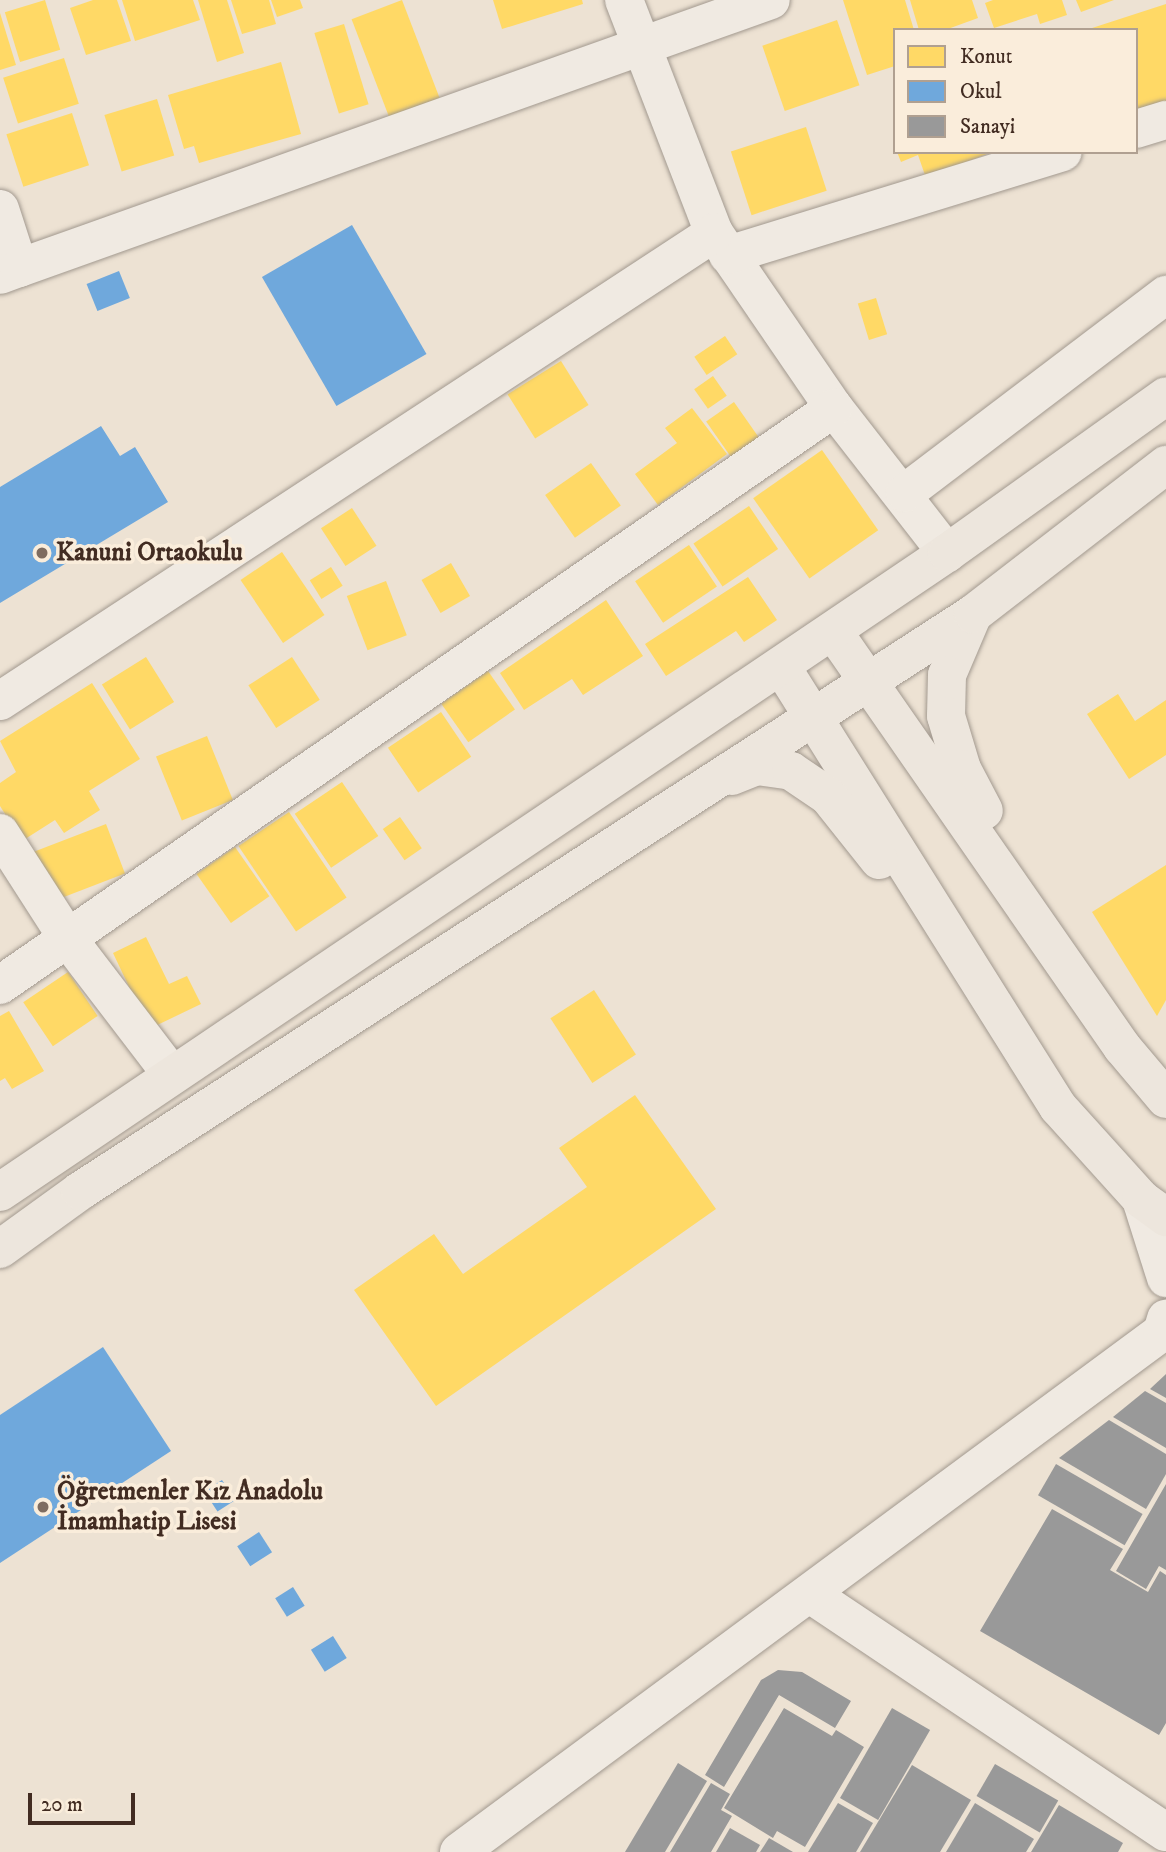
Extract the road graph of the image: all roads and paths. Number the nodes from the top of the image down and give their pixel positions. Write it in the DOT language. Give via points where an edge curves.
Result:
graph roads {
  1 [pos="624,0"];
  2 [pos="771,0"];
  3 [pos="641,45"];
  4 [pos="1166,120"];
  5 [pos="1138,128"];
  6 [pos="1055,154"];
  7 [pos="0,209"];
  8 [pos="721,244"];
  9 [pos="10,271"];
  10 [pos="1166,295"];
  11 [pos="1166,396"];
  12 [pos="834,408"];
  13 [pos="1166,465"];
  14 [pos="905,493"];
  15 [pos="947,553"];
  16 [pos="973,614"];
  17 [pos="833,631"];
  18 [pos="781,666"];
  19 [pos="869,681"];
  20 [pos="0,701"];
  21 [pos="813,715"];
  22 [pos="713,783"];
  23 [pos="0,833"];
  24 [pos="68,939"];
  25 [pos="1061,955"];
  26 [pos="0,985"];
  27 [pos="985,996"];
  28 [pos="172,1075"];
  29 [pos="1166,1099"];
  30 [pos="0,1192"];
  31 [pos="1153,1208"];
  32 [pos="0,1249"];
  33 [pos="1166,1278"];
  34 [pos="1166,1319"];
  35 [pos="810,1594"];
  36 [pos="1166,1832"];
  37 [pos="1166,1841"];
  38 [pos="459,1852"];
  39 [pos="1159,1852"];
  1 -- 3 [label="street"];
  2 -- 3 [label="street"];
  3 -- 8 [label="street"];
  3 -- 9 [label="street"];
  4 -- 5 [label="street"];
  6 -- 8 [label="street"];
  7 -- 9 [label="street"];
  8 -- 12 [label="street"];
  8 -- 20 [label="street"];
  10 -- 14 [label="street"];
  11 -- 15 [label="main road"];
  12 -- 14 [label="street"];
  12 -- 24 [label="street"];
  13 -- 16 [label="main road"];
  14 -- 15 [label="street"];
  15 -- 17 [label="main road"];
  16 -- 19 [label="main road"];
  16 -- 25 [label="main road" via="947,675 946,716 962,769"];
  17 -- 18 [label="main road"];
  17 -- 19 [label="main road"];
  18 -- 21 [label="main road"];
  18 -- 28 [label="main road"];
  19 -- 21 [label="main road"];
  19 -- 25 [label="main road"];
  21 -- 22 [label="main road"];
  21 -- 27 [label="main road"];
  22 -- 27 [label="main road" via="757,766 791,771 828,796"];
  22 -- 32 [label="main road" via="80,1191"];
  23 -- 24 [label="street"];
  24 -- 26 [label="street"];
  24 -- 28 [label="street"];
  25 -- 29 [label="main road" via="1122,1047"];
  27 -- 31 [label="main road" via="1058,1107"];
  28 -- 30 [label="main road"];
  31 -- 33 [label="street"];
  34 -- 35 [label="street" via="1162,1332"];
  35 -- 36 [label="street"];
  35 -- 38 [label="street"];
  37 -- 39 [label="street"];
}
